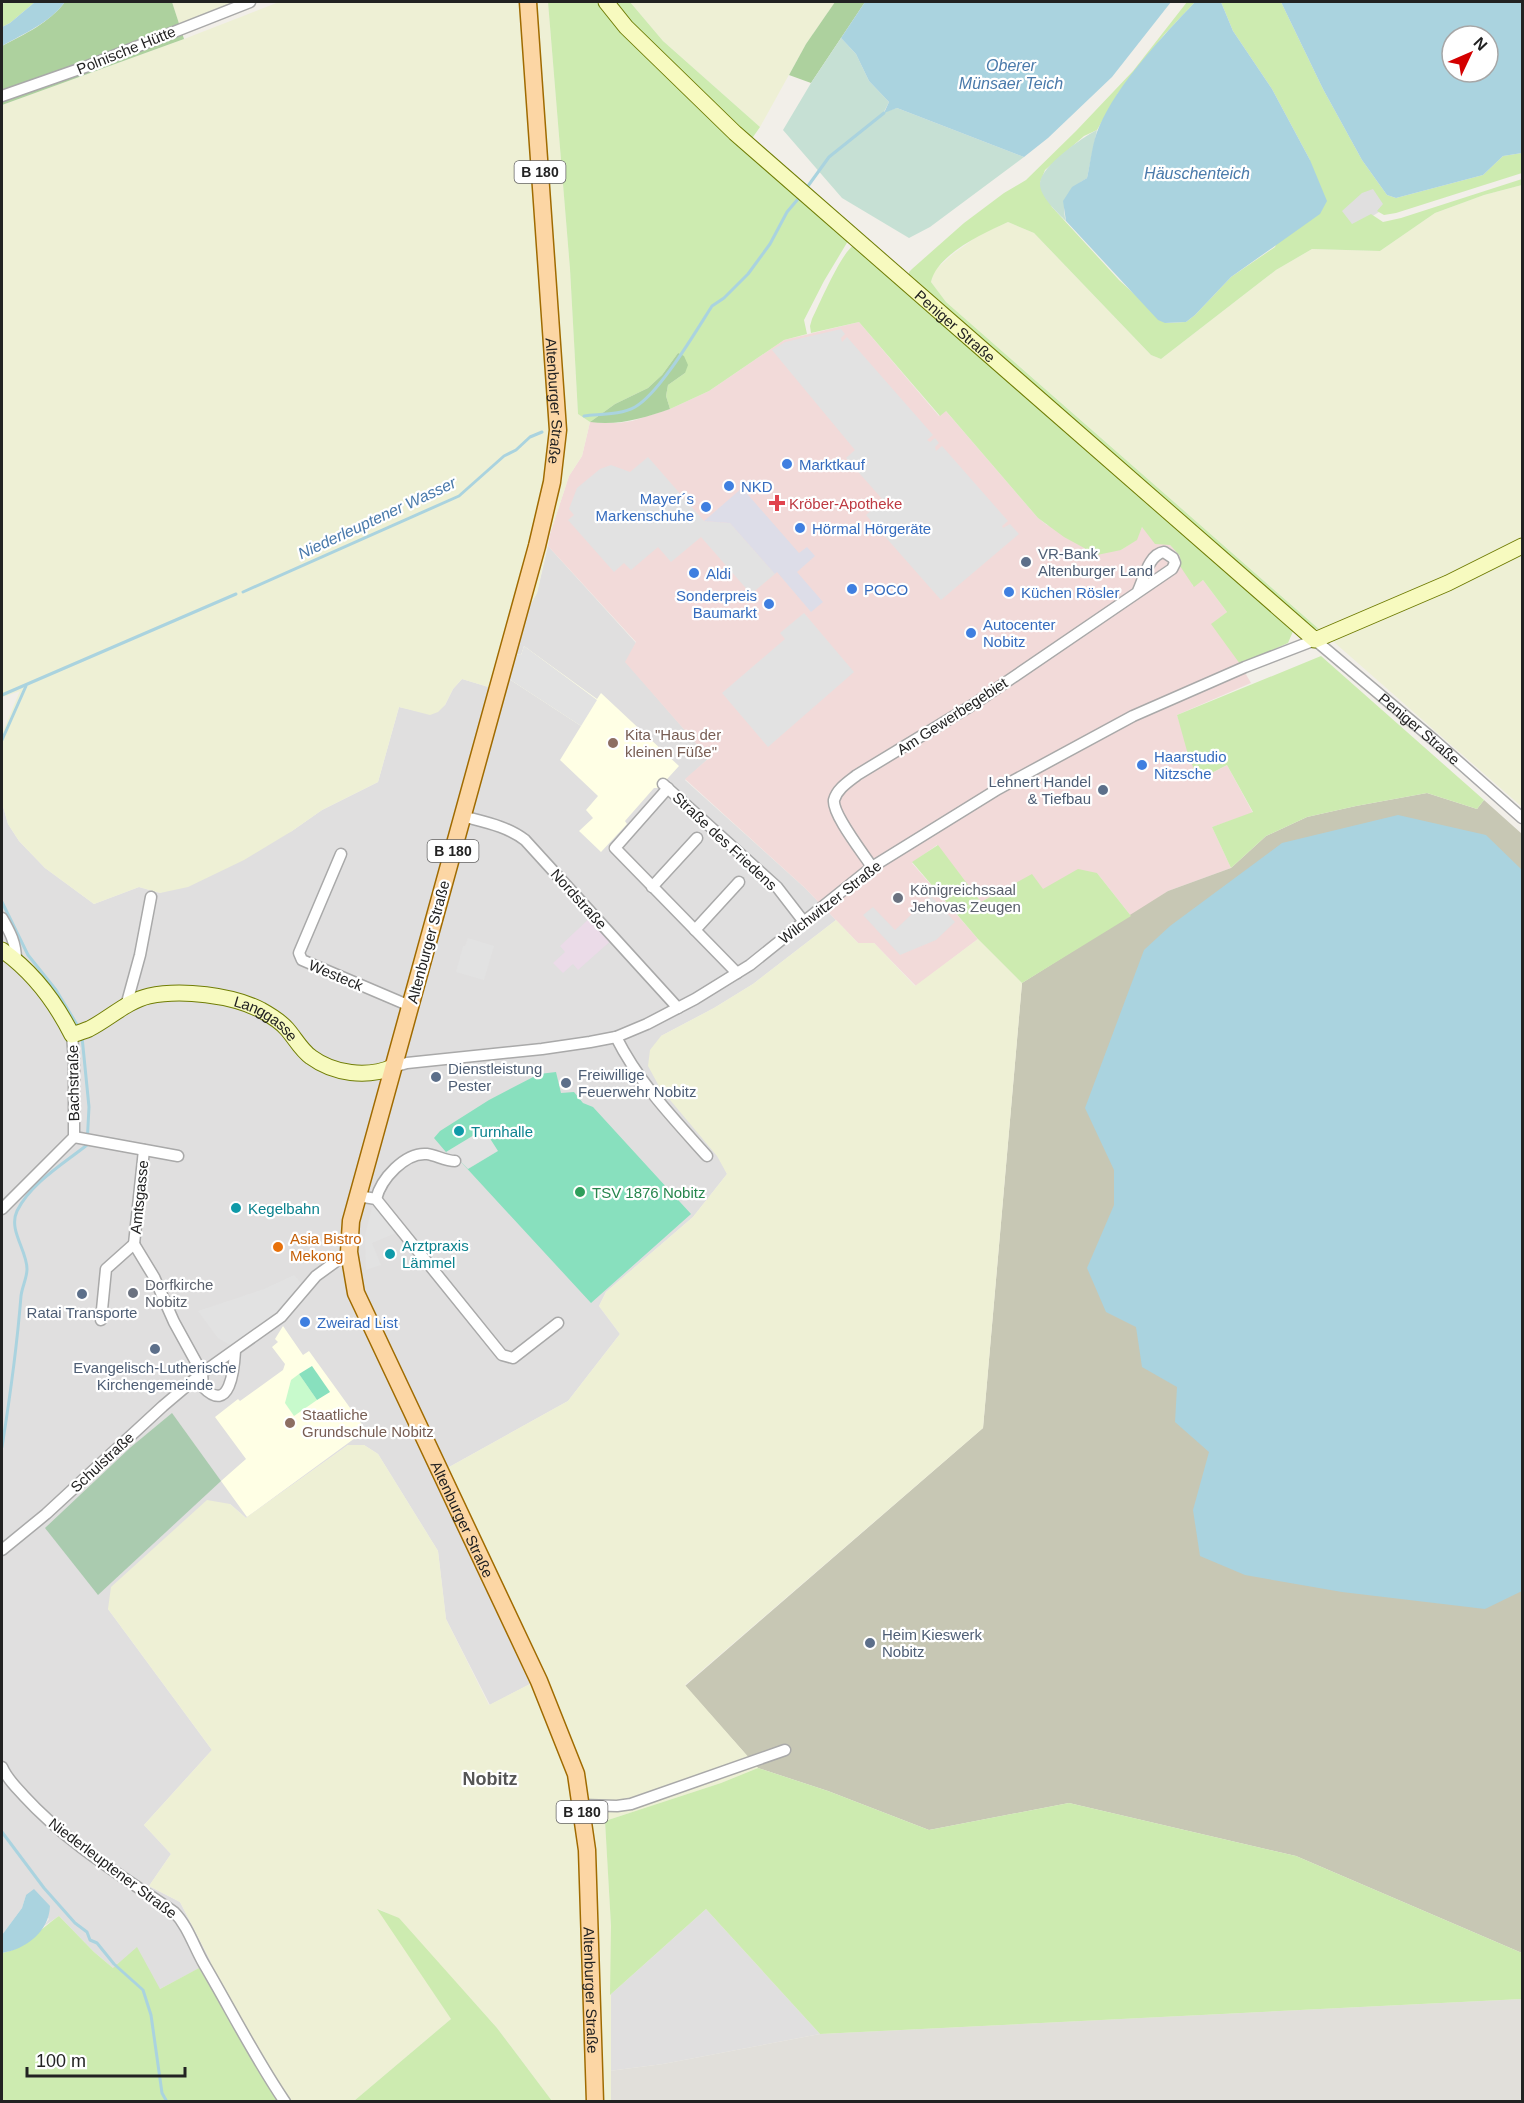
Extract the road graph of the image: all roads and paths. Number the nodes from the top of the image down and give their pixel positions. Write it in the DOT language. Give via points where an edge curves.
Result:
graph roads {
  1 [pos="250,2"];
  2 [pos="528,2"];
  3 [pos="606,2"];
  4 [pos="2,96"];
  5 [pos="1522,546"];
  6 [pos="1138,591"];
  7 [pos="1315,640"];
  8 [pos="462,816"];
  9 [pos="1522,818"];
  10 [pos="697,838"];
  11 [pos="341,854"];
  12 [pos="872,867"];
  13 [pos="739,882"];
  14 [pos="652,887"];
  15 [pos="151,897"];
  16 [pos="2,918"];
  17 [pos="804,922"];
  18 [pos="695,930"];
  19 [pos="2,950"];
  20 [pos="16,960"];
  21 [pos="737,972"];
  22 [pos="126,1006"];
  23 [pos="410,1006"];
  24 [pos="678,1008"];
  25 [pos="78,1033"];
  26 [pos="616,1037"];
  27 [pos="393,1066"];
  28 [pos="83,1138"];
  29 [pos="144,1150"];
  30 [pos="178,1156"];
  31 [pos="707,1156"];
  32 [pos="455,1161"];
  33 [pos="358,1196"];
  34 [pos="376,1199"];
  35 [pos="2,1209"];
  36 [pos="134,1244"];
  37 [pos="349,1252"];
  38 [pos="101,1320"];
  39 [pos="558,1323"];
  40 [pos="235,1351"];
  41 [pos="202,1373"];
  42 [pos="2,1550"];
  43 [pos="785,1750"];
  44 [pos="2,1767"];
  45 [pos="581,1805"];
  46 [pos="285,2102"];
  47 [pos="595,2102"];
  1 -- 4 [label="street, Polnische Hütte"];
  2 -- 8 [label="main road, Altenburger Straße / B 180" via="558,438 537,546"];
  3 -- 7 [label="street, Peniger Straße" via="626,27 735,133"];
  5 -- 7 [label="street" via="1448,583"];
  6 -- 12 [label="street, Am Gewerbegebiet" via="974,704 841,787 834,800 836,813"];
  7 -- 9 [label="street, Peniger Straße"];
  7 -- 12 [label="street, Wilchwitzer Straße" via="1133,716 998,789"];
  8 -- 23 [label="main road, Altenburger Straße / B 180"];
  8 -- 24 [label="street, Nordstraße" via="506,829 525,840"];
  10 -- 14 [label="street, Straße des Friedens"];
  11 -- 23 [label="street, Westeck" via="299,953 302,960"];
  12 -- 17 [label="street, Wilchwitzer Straße"];
  13 -- 18 [label="street, Straße des Friedens"];
  14 -- 17 [label="street, Straße des Friedens" via="615,848 665,786 777,887"];
  14 -- 18 [label="street, Straße des Friedens"];
  15 -- 22 [label="street"];
  16 -- 20 [label="street" via="16,948"];
  17 -- 21 [label="street, Wilchwitzer Straße"];
  18 -- 21 [label="street, Straße des Friedens"];
  19 -- 20 [label="street"];
  20 -- 25 [label="street"];
  21 -- 24 [label="street, Wilchwitzer Straße"];
  22 -- 25 [label="street, Langgasse"];
  22 -- 27 [label="street, Langgasse" via="148,996 182,993 225,998 260,1010 285,1026 310,1056 333,1069 364,1074"];
  23 -- 27 [label="main road, Altenburger Straße / B 180"];
  24 -- 26 [label="street, Wilchwitzer Straße"];
  25 -- 28 [label="street, Bachstraße" via="74,1060"];
  26 -- 27 [label="street, Wilchwitzer Straße"];
  26 -- 31 [label="street" via="646,1088"];
  27 -- 33 [label="main road, Altenburger Straße / B 180"];
  28 -- 29 [label="street, Amtsgasse"];
  28 -- 35 [label="street, Bachstraße"];
  29 -- 30 [label="street, Amtsgasse"];
  29 -- 36 [label="street, Amtsgasse"];
  32 -- 34 [label="street" via="427,1154 411,1156 397,1166"];
  33 -- 34 [label="street"];
  33 -- 37 [label="main road, Altenburger Straße / B 180"];
  34 -- 39 [label="street" via="502,1355 513,1358"];
  36 -- 38 [label="street" via="106,1269"];
  36 -- 41 [label="street"];
  37 -- 40 [label="street, Schulstraße" via="316,1276 281,1317"];
  37 -- 45 [label="main road, Altenburger Straße / B 180" via="356,1293 539,1680 570,1756"];
  40 -- 41 [label="street, Schulstraße"];
  40 -- 41 [label="street" via="231,1385 225,1392 216,1396 208,1393 203,1387"];
  41 -- 42 [label="street, Schulstraße"];
  43 -- 45 [label="street" via="631,1804"];
  44 -- 46 [label="street, Niederleuptener Straße" via="5,1776 41,1815 182,1920"];
  45 -- 47 [label="main road, Altenburger Straße / B 180" via="587,1850"];
}
